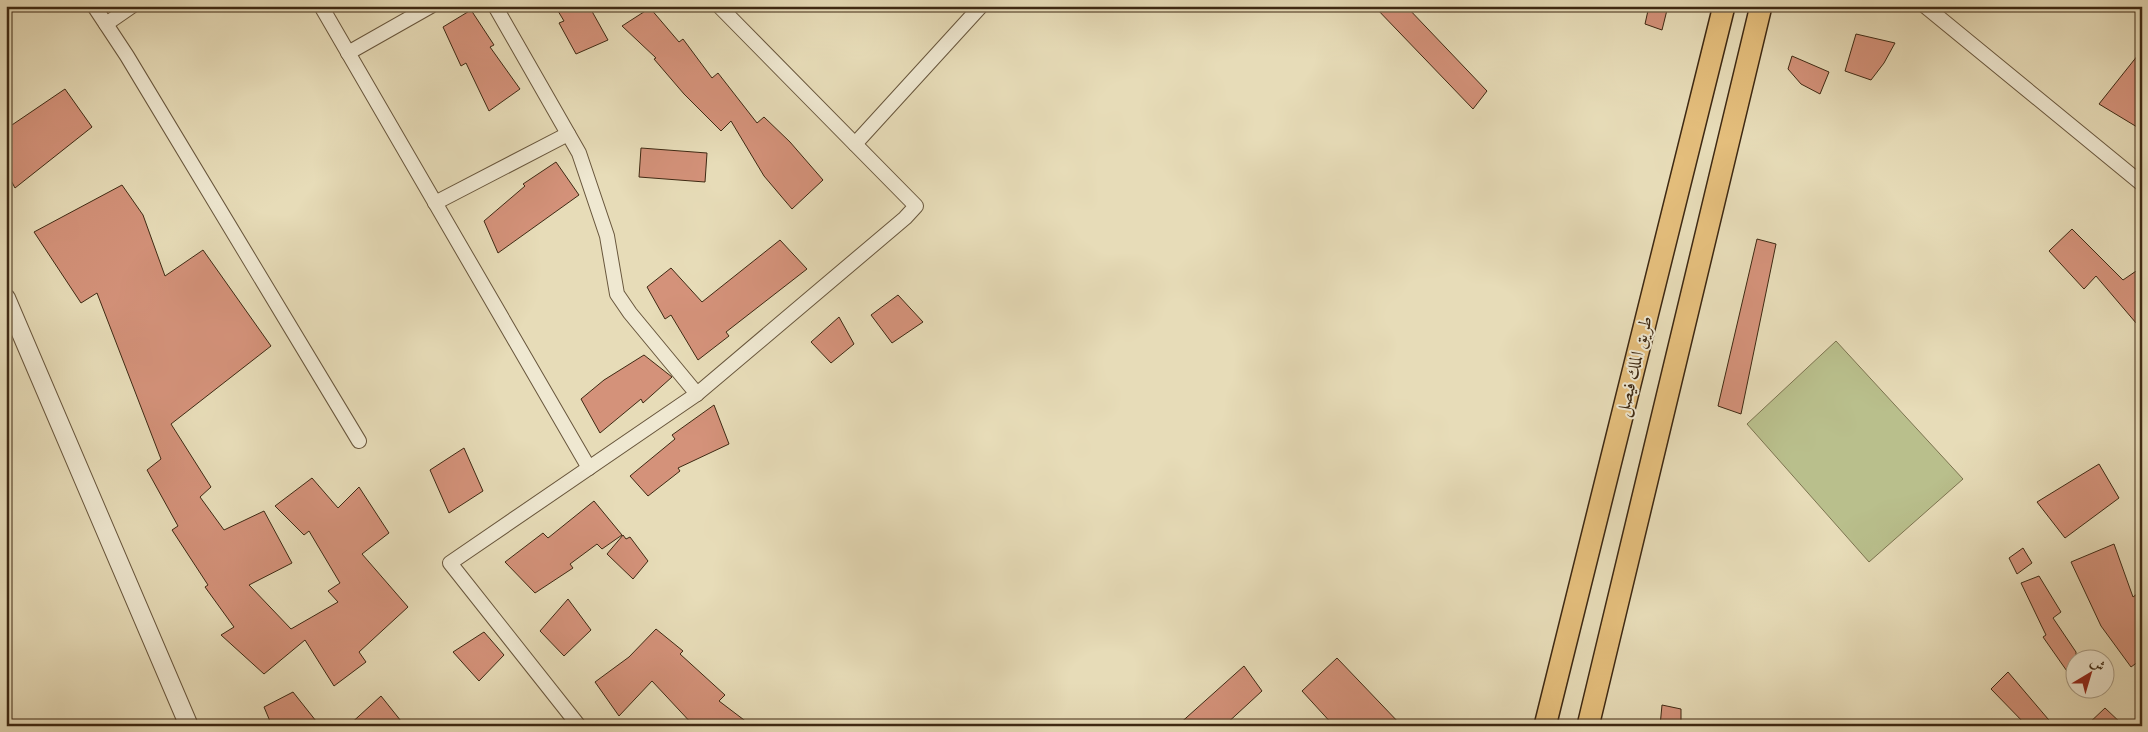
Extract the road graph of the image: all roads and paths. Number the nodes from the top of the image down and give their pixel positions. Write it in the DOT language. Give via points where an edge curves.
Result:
graph roads {
  1 [pos="94,6"];
  2 [pos="132,6"];
  3 [pos="321,6"];
  4 [pos="431,6"];
  5 [pos="495,6"];
  6 [pos="719,6"];
  7 [pos="981,6"];
  8 [pos="1724,6"];
  9 [pos="1761,6"];
  10 [pos="1925,6"];
  11 [pos="106,24"];
  12 [pos="348,53"];
  13 [pos="568,134"];
  14 [pos="855,144"];
  15 [pos="2142,184"];
  16 [pos="435,202"];
  17 [pos="6,298"];
  18 [pos="696,394"];
  19 [pos="359,441"];
  20 [pos="589,468"];
  21 [pos="189,726"];
  22 [pos="579,726"];
  23 [pos="1545,726"];
  24 [pos="1588,726"];
  1 -- 11 [label="street"];
  2 -- 11 [label="street"];
  3 -- 12 [label="street"];
  4 -- 12 [label="street"];
  5 -- 13 [label="street"];
  6 -- 14 [label="street"];
  7 -- 14 [label="street"];
  8 -- 23 [label="main road, طريق الملك فيصل"];
  9 -- 24 [label="main road"];
  10 -- 15 [label="street"];
  11 -- 19 [label="street"];
  12 -- 16 [label="street"];
  13 -- 16 [label="street"];
  13 -- 18 [label="street" via="579,153 608,236 617,294"];
  14 -- 18 [label="street" via="916,206"];
  16 -- 20 [label="street"];
  17 -- 21 [label="street"];
  18 -- 20 [label="street"];
  20 -- 22 [label="street" via="450,563"];
}
